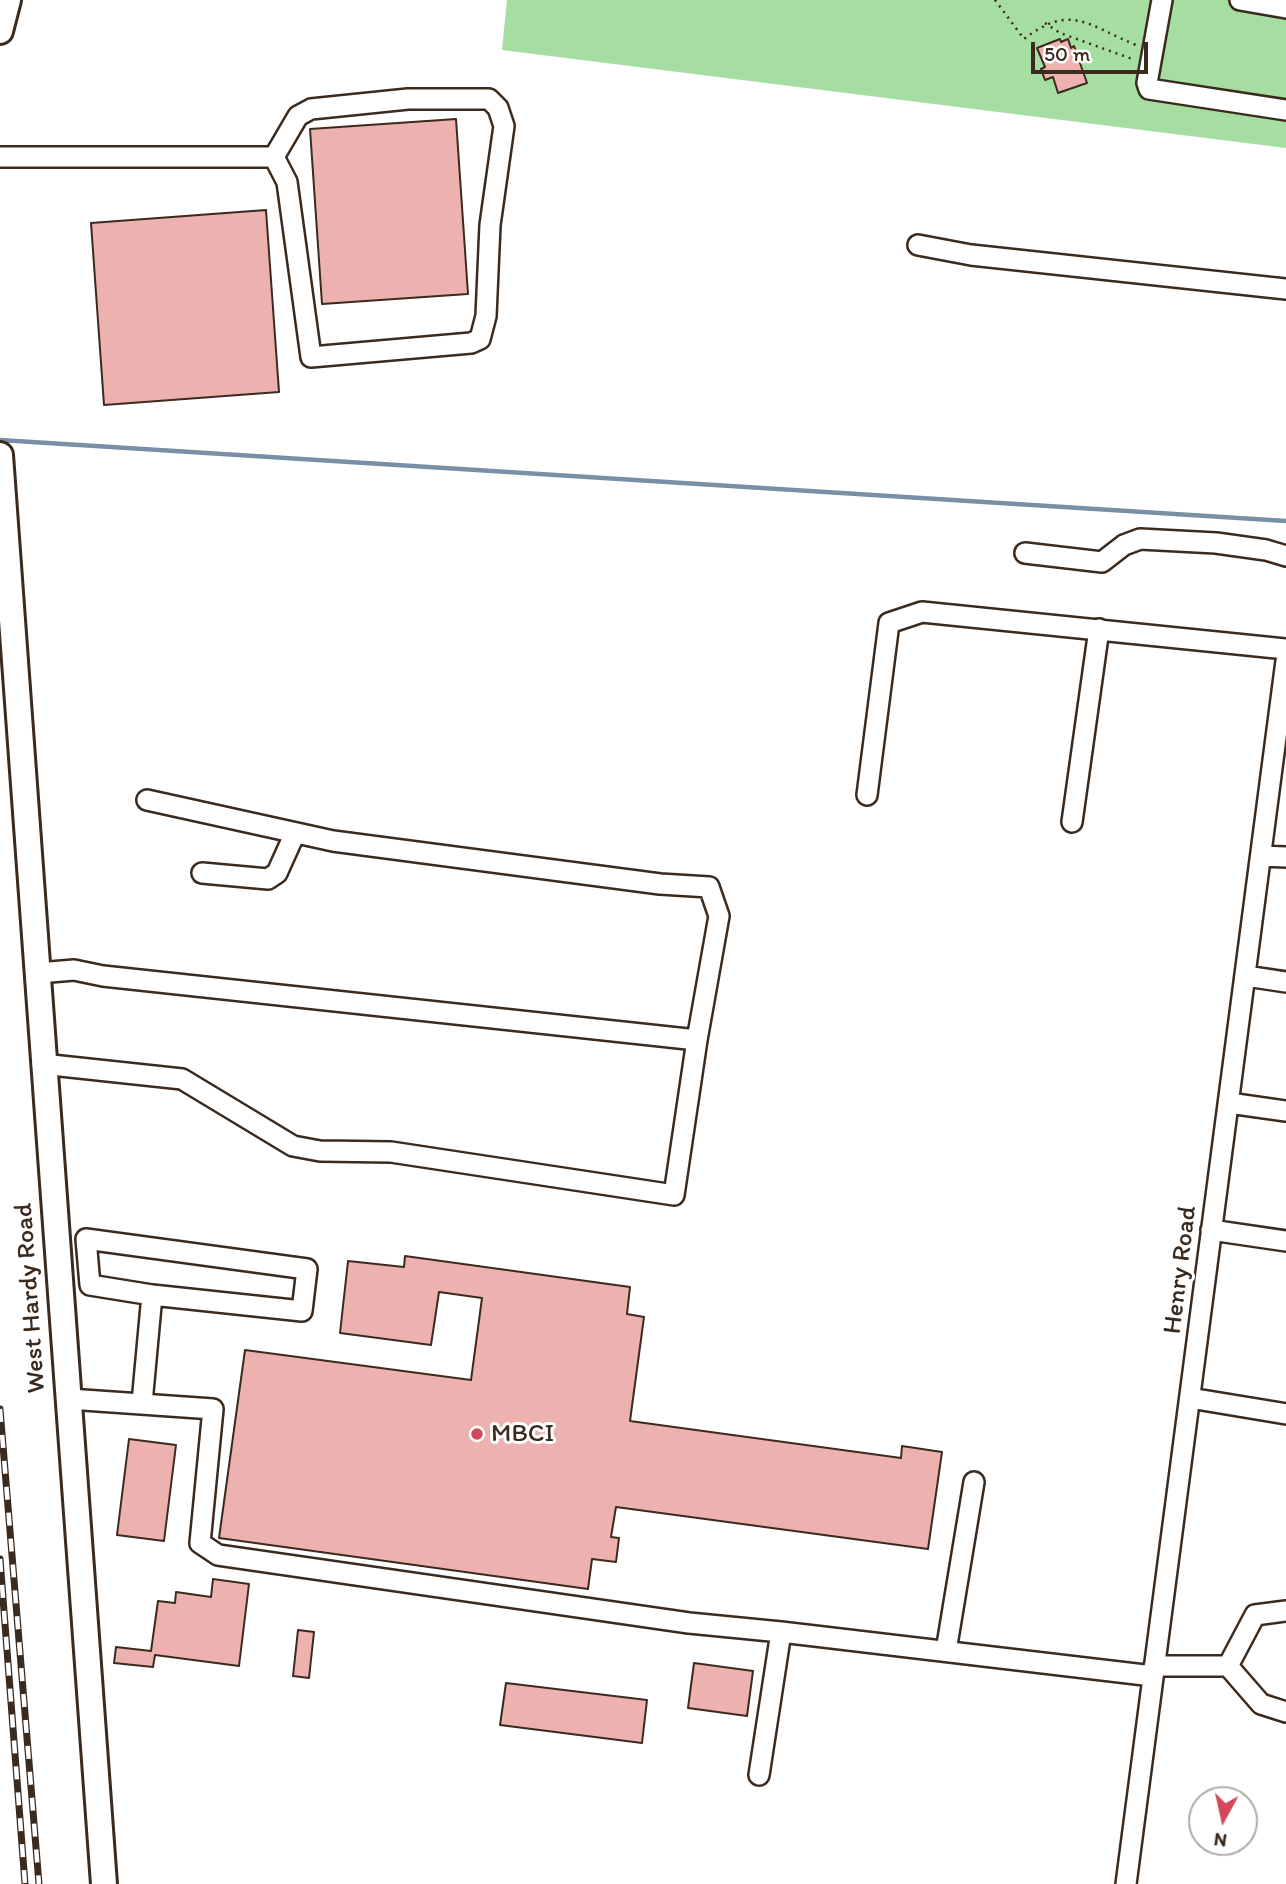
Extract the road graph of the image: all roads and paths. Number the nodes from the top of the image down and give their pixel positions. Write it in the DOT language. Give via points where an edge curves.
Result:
graph roads {
  1 [pos="8,0"];
  2 [pos="995,0"];
  3 [pos="1162,0"];
  4 [pos="1240,0"];
  5 [pos="1286,8"];
  6 [pos="1045,23"];
  7 [pos="0,32"];
  8 [pos="1152,59"];
  9 [pos="1286,110"];
  10 [pos="0,157"];
  11 [pos="274,157"];
  12 [pos="918,245"];
  13 [pos="1286,289"];
  14 [pos="0,456"];
  15 [pos="1025,553"];
  16 [pos="1286,556"];
  17 [pos="1099,629"];
  18 [pos="1286,649"];
  19 [pos="1286,661"];
  20 [pos="1280,770"];
  21 [pos="867,795"];
  22 [pos="147,800"];
  23 [pos="1072,822"];
  24 [pos="295,833"];
  25 [pos="1261,856"];
  26 [pos="1286,857"];
  27 [pos="202,873"];
  28 [pos="38,972"];
  29 [pos="1246,976"];
  30 [pos="1286,982"];
  31 [pos="697,1040"];
  32 [pos="42,1065"];
  33 [pos="1229,1103"];
  34 [pos="1286,1111"];
  35 [pos="1211,1230"];
  36 [pos="1286,1241"];
  37 [pos="152,1295"];
  38 [pos="1190,1398"];
  39 [pos="69,1399"];
  40 [pos="142,1403"];
  41 [pos="1286,1414"];
  42 [pos="974,1482"];
  43 [pos="1286,1611"];
  44 [pos="781,1632"];
  45 [pos="946,1651"];
  46 [pos="1228,1666"];
  47 [pos="1153,1671"];
  48 [pos="1286,1712"];
  49 [pos="759,1775"];
  50 [pos="104,1884"];
  51 [pos="1126,1884"];
  1 -- 7 [label="main road"];
  2 -- 6 [label="path" via="1024,39"];
  3 -- 8 [label="street"];
  4 -- 5 [label="street"];
  6 -- 8 [label="path" via="1059,33"];
  6 -- 8 [label="path" via="1074,20"];
  8 -- 9 [label="street" via="1149,89"];
  10 -- 11 [label="street"];
  11 -- 11 [label="street" via="298,116 312,109 408,99 489,99 504,125 480,339 312,357 287,181"];
  12 -- 13 [label="street" via="971,255"];
  14 -- 28 [label="main road, West Hardy Road"];
  15 -- 16 [label="street" via="1101,562 1140,539 1216,543"];
  17 -- 18 [label="street"];
  17 -- 21 [label="street" via="922,612 889,623"];
  17 -- 23 [label="street"];
  19 -- 20 [label="street, Henry Road"];
  20 -- 25 [label="street, Henry Road"];
  22 -- 24 [label="street"];
  24 -- 27 [label="street" via="277,873 268,879"];
  24 -- 31 [label="street" via="709,887 719,916"];
  25 -- 26 [label="street"];
  25 -- 29 [label="street, Henry Road"];
  28 -- 31 [label="street" via="74,970"];
  28 -- 32 [label="main road, West Hardy Road"];
  29 -- 30 [label="street"];
  29 -- 33 [label="street, Henry Road"];
  31 -- 32 [label="street" via="674,1195 391,1152 293,1146 182,1079"];
  32 -- 39 [label="main road, West Hardy Road"];
  33 -- 34 [label="street"];
  33 -- 35 [label="street, Henry Road"];
  35 -- 36 [label="street"];
  35 -- 38 [label="street, Henry Road"];
  37 -- 37 [label="street" via="90,1285 86,1239 307,1269 302,1311"];
  37 -- 40 [label="street"];
  38 -- 41 [label="street"];
  38 -- 47 [label="street, Henry Road"];
  39 -- 40 [label="street"];
  39 -- 50 [label="main road, West Hardy Road"];
  40 -- 44 [label="street" via="213,1409 200,1543 218,1555 689,1623"];
  42 -- 45 [label="street"];
  43 -- 46 [label="street" via="1255,1615"];
  44 -- 45 [label="street"];
  44 -- 49 [label="street"];
  45 -- 47 [label="street"];
  46 -- 47 [label="street"];
  46 -- 48 [label="street" via="1261,1704"];
  47 -- 51 [label="street, Henry Road"];
}
